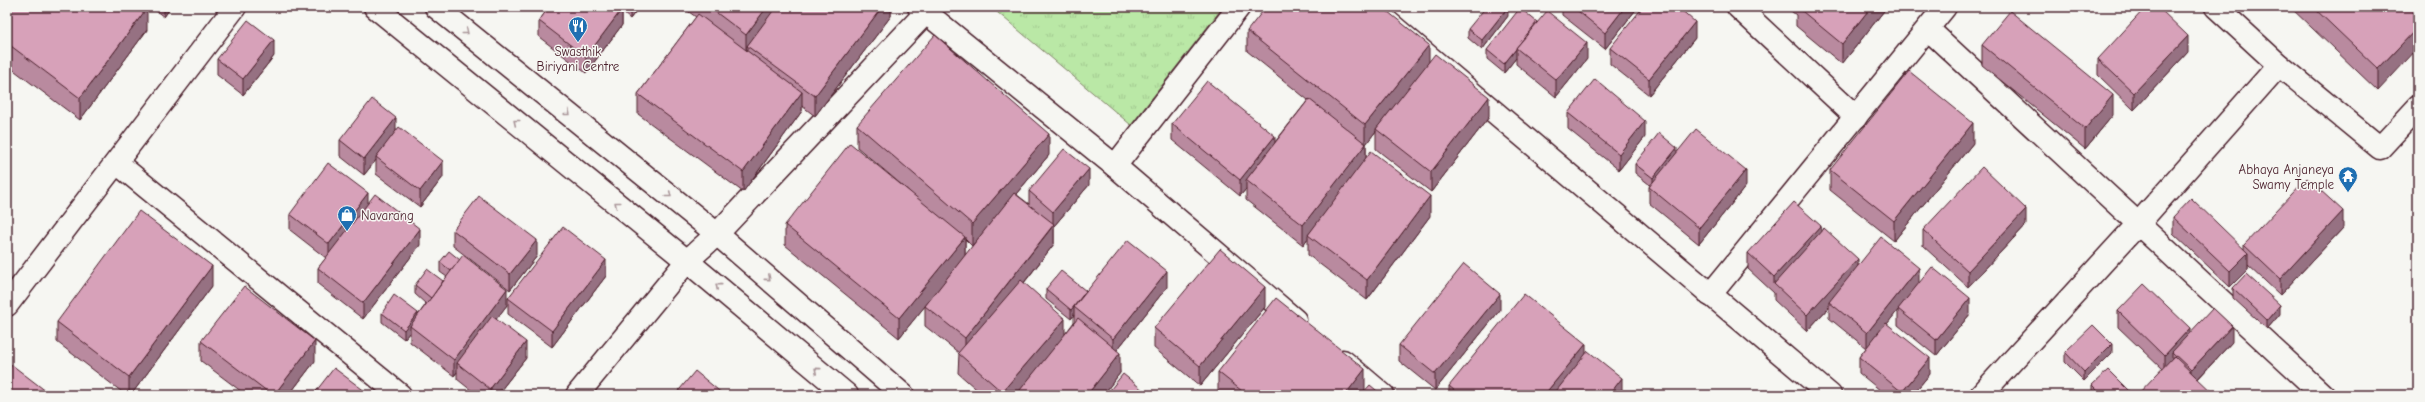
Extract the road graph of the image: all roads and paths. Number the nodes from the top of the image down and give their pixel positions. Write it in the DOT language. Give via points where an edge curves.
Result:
graph roads {
  1 [pos="235,7"];
  2 [pos="375,7"];
  3 [pos="436,7"];
  4 [pos="1239,7"];
  5 [pos="1370,7"];
  6 [pos="1738,7"];
  7 [pos="1945,7"];
  8 [pos="2216,7"];
  9 [pos="926,9"];
  10 [pos="1928,29"];
  11 [pos="2279,65"];
  12 [pos="2418,107"];
  13 [pos="1856,117"];
  14 [pos="117,163"];
  15 [pos="1115,166"];
  16 [pos="2138,224"];
  17 [pos="717,234"];
  18 [pos="688,261"];
  19 [pos="1710,295"];
  20 [pos="7,305"];
  21 [pos="1312,334"];
  22 [pos="1330,349"];
  23 [pos="400,395"];
  24 [pos="577,395"];
  25 [pos="847,395"];
  26 [pos="903,395"];
  27 [pos="1383,395"];
  28 [pos="1830,395"];
  29 [pos="1981,395"];
  30 [pos="2323,395"];
  1 -- 14 [label="street"];
  18 -- 2 [label="street, one-way"];
  3 -- 17 [label="street, one-way"];
  4 -- 15 [label="street"];
  5 -- 19 [label="street"];
  6 -- 13 [label="street"];
  7 -- 10 [label="street"];
  8 -- 11 [label="street"];
  9 -- 15 [label="street"];
  9 -- 17 [label="street"];
  10 -- 13 [label="street"];
  10 -- 16 [label="street"];
  11 -- 12 [label="street" via="2380,148"];
  11 -- 16 [label="street"];
  13 -- 19 [label="street"];
  14 -- 20 [label="street"];
  14 -- 23 [label="street"];
  15 -- 21 [label="street"];
  16 -- 29 [label="street"];
  16 -- 30 [label="street"];
  17 -- 18 [label="street"];
  17 -- 26 [label="street, one-way"];
  18 -- 24 [label="street"];
  25 -- 18 [label="street, one-way"];
  19 -- 28 [label="street"];
  22 -- 27 [label="street"];
}
